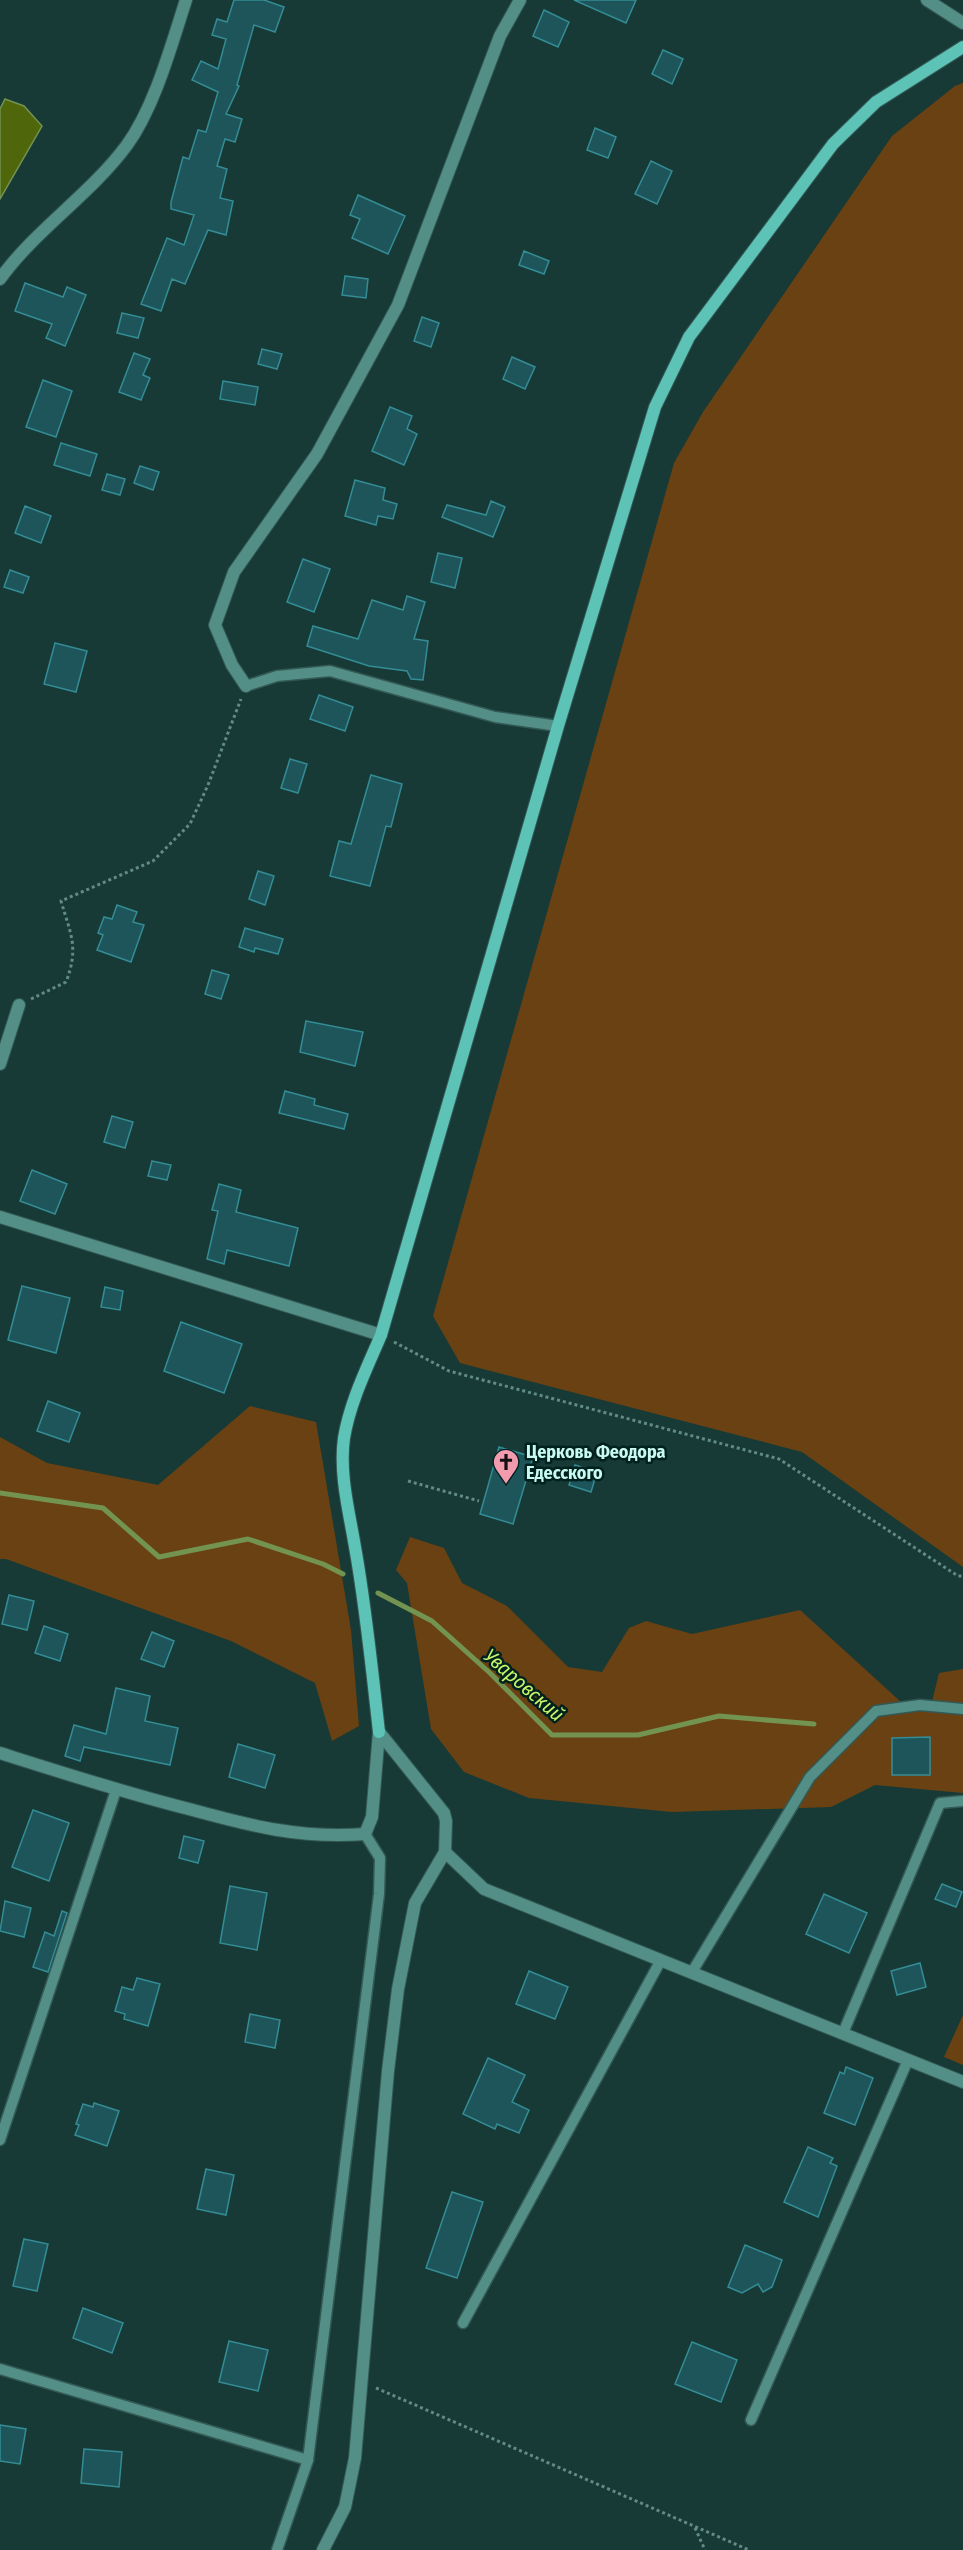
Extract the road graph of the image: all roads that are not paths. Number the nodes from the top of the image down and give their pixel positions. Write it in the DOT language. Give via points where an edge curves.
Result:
graph roads {
  1 [pos="186,0"];
  2 [pos="520,0"];
  3 [pos="927,0"];
  4 [pos="963,23"];
  5 [pos="963,47"];
  6 [pos="0,279"];
  7 [pos="246,686"];
  8 [pos="558,726"];
  9 [pos="20,1005"];
  10 [pos="0,1064"];
  11 [pos="0,1217"];
  12 [pos="381,1335"];
  13 [pos="963,1709"];
  14 [pos="379,1732"];
  15 [pos="0,1753"];
  16 [pos="116,1790"];
  17 [pos="963,1801"];
  18 [pos="365,1834"];
  19 [pos="445,1852"];
  20 [pos="661,1960"];
  21 [pos="692,1972"];
  22 [pos="843,2033"];
  23 [pos="908,2060"];
  24 [pos="963,2082"];
  25 [pos="0,2140"];
  26 [pos="464,2323"];
  27 [pos="0,2369"];
  28 [pos="751,2420"];
  29 [pos="308,2460"];
  30 [pos="277,2550"];
  31 [pos="323,2550"];
  1 -- 6 [label="street" via="162,76 128,144 18,254"];
  2 -- 7 [label="street" via="500,36 398,305 317,454 234,572 215,625 232,666"];
  3 -- 4 [label="street"];
  5 -- 8 [label="street" via="876,102 833,144 689,337 655,407"];
  7 -- 8 [label="lane" via="277,676 330,671 495,717"];
  8 -- 12 [label="street"];
  9 -- 10 [label="street"];
  11 -- 12 [label="street"];
  12 -- 14 [label="street" via="353,1402 344,1439 345,1494 371,1654"];
  13 -- 21 [label="lane" via="921,1705 876,1711 810,1777"];
  14 -- 18 [label="street" via="372,1817"];
  14 -- 19 [label="street" via="444,1813"];
  15 -- 16 [label="street"];
  16 -- 18 [label="street" via="268,1830 335,1836"];
  16 -- 25 [label="lane"];
  17 -- 22 [label="lane" via="940,1803"];
  18 -- 29 [label="lane" via="380,1858 379,1894"];
  19 -- 20 [label="street" via="484,1889"];
  19 -- 31 [label="street" via="414,1903 398,1989 355,2458 345,2507"];
  20 -- 21 [label="street"];
  20 -- 26 [label="lane"];
  21 -- 22 [label="street"];
  22 -- 23 [label="street"];
  23 -- 24 [label="street"];
  23 -- 28 [label="lane"];
  27 -- 29 [label="lane"];
  29 -- 30 [label="lane"];
}
